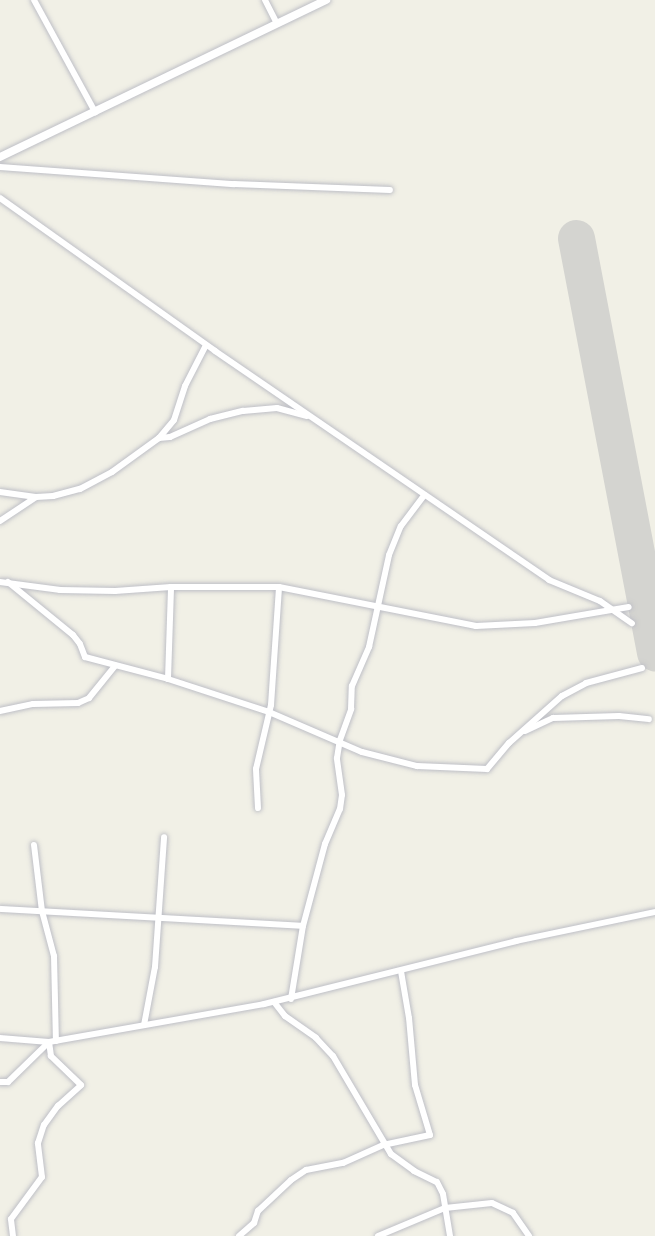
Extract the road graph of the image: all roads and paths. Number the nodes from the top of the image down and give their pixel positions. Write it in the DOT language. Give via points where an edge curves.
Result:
graph roads {
  1 [pos="34,0"];
  2 [pos="265,0"];
  3 [pos="326,0"];
  4 [pos="277,24"];
  5 [pos="95,112"];
  6 [pos="0,157"];
  7 [pos="0,167"];
  8 [pos="390,190"];
  9 [pos="0,198"];
  10 [pos="206,345"];
  11 [pos="312,418"];
  12 [pos="159,439"];
  13 [pos="0,492"];
  14 [pos="424,495"];
  15 [pos="36,497"];
  16 [pos="0,521"];
  17 [pos="4,582"];
  18 [pos="171,587"];
  19 [pos="279,587"];
  20 [pos="379,605"];
  21 [pos="629,607"];
  22 [pos="614,610"];
  23 [pos="632,623"];
  24 [pos="116,666"];
  25 [pos="642,668"];
  26 [pos="168,680"];
  27 [pos="0,711"];
  28 [pos="270,712"];
  29 [pos="649,719"];
  30 [pos="520,733"];
  31 [pos="340,740"];
  32 [pos="258,808"];
  33 [pos="164,837"];
  34 [pos="34,845"];
  35 [pos="0,909"];
  36 [pos="42,911"];
  37 [pos="655,912"];
  38 [pos="157,917"];
  39 [pos="303,926"];
  40 [pos="401,971"];
  41 [pos="291,999"];
  42 [pos="274,1002"];
  43 [pos="144,1026"];
  44 [pos="0,1038"];
  45 [pos="52,1042"];
  46 [pos="0,1082"];
  47 [pos="383,1145"];
  48 [pos="445,1208"];
  49 [pos="13,1236"];
  50 [pos="239,1236"];
  51 [pos="378,1236"];
  52 [pos="450,1236"];
  53 [pos="529,1236"];
  1 -- 5 [label="street"];
  2 -- 4 [label="street"];
  3 -- 4 [label="street"];
  4 -- 5 [label="street"];
  5 -- 6 [label="street"];
  7 -- 8 [label="street"];
  9 -- 10 [label="street"];
  10 -- 11 [label="street"];
  10 -- 12 [label="street" via="174,420"];
  11 -- 12 [label="street" via="277,408 243,411"];
  11 -- 14 [label="street"];
  12 -- 15 [label="street" via="80,488"];
  13 -- 15 [label="street"];
  14 -- 20 [label="street" via="401,526 389,555"];
  14 -- 22 [label="street" via="549,580"];
  15 -- 16 [label="street"];
  17 -- 18 [label="street" via="60,590"];
  17 -- 24 [label="street" via="73,635 85,657"];
  18 -- 19 [label="street"];
  18 -- 26 [label="street"];
  19 -- 20 [label="street"];
  19 -- 28 [label="street"];
  20 -- 22 [label="street" via="476,626 535,623"];
  20 -- 31 [label="street"];
  21 -- 22 [label="street"];
  22 -- 23 [label="street"];
  24 -- 26 [label="street"];
  24 -- 27 [label="street" via="89,698 78,703 33,704"];
  25 -- 30 [label="street" via="572,690"];
  26 -- 28 [label="street"];
  28 -- 31 [label="street"];
  28 -- 32 [label="street" via="256,769"];
  29 -- 30 [label="street" via="553,718"];
  30 -- 31 [label="street" via="487,769 417,766 362,752"];
  31 -- 39 [label="street" via="340,809 325,844"];
  33 -- 38 [label="street"];
  34 -- 36 [label="street"];
  35 -- 36 [label="street"];
  36 -- 38 [label="street"];
  36 -- 45 [label="street" via="54,956"];
  37 -- 40 [label="street"];
  38 -- 39 [label="street"];
  38 -- 43 [label="street" via="155,967"];
  39 -- 41 [label="street"];
  40 -- 41 [label="street"];
  40 -- 47 [label="street" via="415,1085 430,1135"];
  41 -- 42 [label="street"];
  42 -- 43 [label="street"];
  42 -- 47 [label="street" via="333,1056"];
  43 -- 45 [label="street"];
  44 -- 45 [label="street"];
  45 -- 46 [label="street" via="8,1082"];
  45 -- 49 [label="street" via="51,1056 81,1085 44,1125 38,1143 42,1177 11,1219"];
  47 -- 48 [label="street" via="400,1163 437,1182"];
  47 -- 50 [label="street" via="343,1163 306,1170 258,1212 254,1223"];
  48 -- 51 [label="street"];
  48 -- 52 [label="street"];
  48 -- 53 [label="street" via="502,1205"];
}
